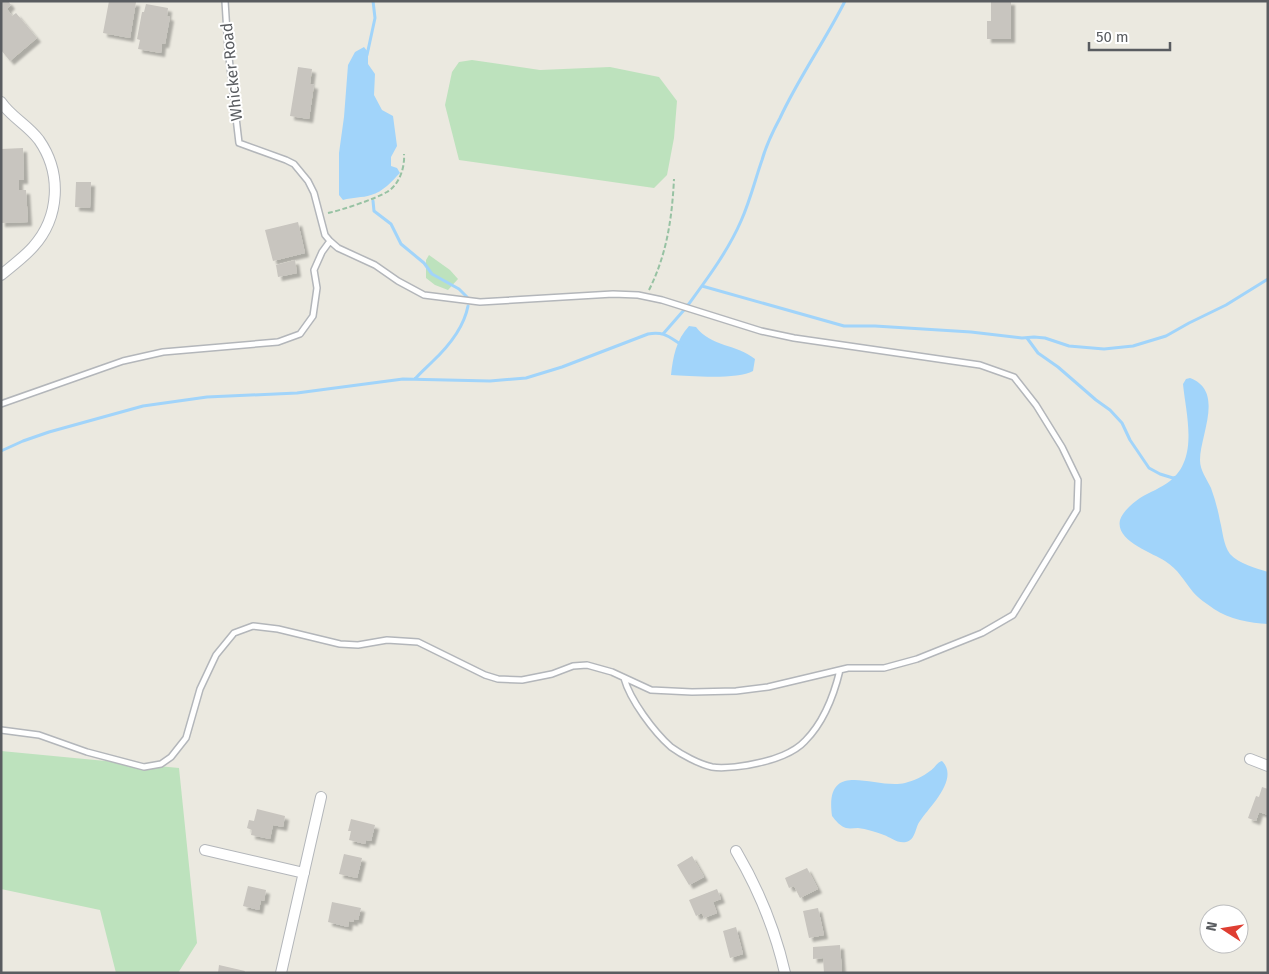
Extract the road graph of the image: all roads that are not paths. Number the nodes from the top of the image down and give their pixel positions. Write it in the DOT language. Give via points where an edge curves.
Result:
graph roads {
  1 [pos="225,1"];
  2 [pos="1,102"];
  3 [pos="330,241"];
  4 [pos="1,275"];
  5 [pos="1,404"];
  6 [pos="840,670"];
  7 [pos="624,678"];
  8 [pos="1,730"];
  9 [pos="1250,759"];
  10 [pos="1268,766"];
  11 [pos="321,797"];
  12 [pos="205,850"];
  13 [pos="736,851"];
  14 [pos="304,873"];
  15 [pos="280,973"];
  16 [pos="785,973"];
  1 -- 3 [label="lane, Whicker Road" via="239,143 286,160 300,169 311,187 325,235"];
  2 -- 4 [label="street" via="38,138 46,151 55,180 49,222 42,236"];
  3 -- 5 [label="lane" via="314,270 317,288 313,316 300,334 278,342 147,355 82,374"];
  3 -- 6 [label="lane" via="424,295 480,302 613,294 645,296 761,331 980,365 1014,377 1036,405 1078,480 1077,510 1013,615 982,633 917,659 884,668"];
  6 -- 7 [label="lane" via="768,687 692,692 651,690"];
  6 -- 7 [label="lane" via="823,717 805,742 776,759 713,767 671,747 648,720 627,689"];
  7 -- 8 [label="lane" via="587,665 522,680 498,679 418,642 387,640 358,645 340,644 278,628 254,626 234,633 216,655 200,689 186,738 171,757 160,764 144,767 87,752 39,734"];
  9 -- 10 [label="street"];
  11 -- 14 [label="street"];
  12 -- 14 [label="street"];
  13 -- 16 [label="street" via="776,935"];
  14 -- 15 [label="street"];
}
